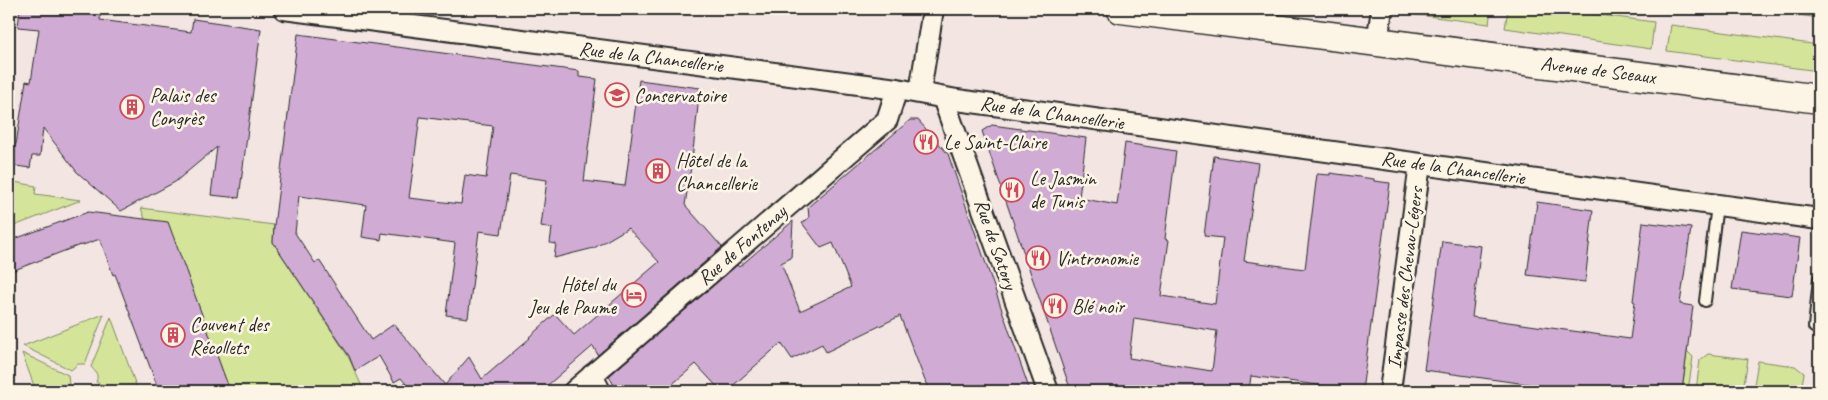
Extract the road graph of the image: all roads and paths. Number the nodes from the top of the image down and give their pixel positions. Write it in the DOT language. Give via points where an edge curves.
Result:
graph roads {
  1 [pos="284,9"];
  2 [pos="933,9"];
  3 [pos="1121,9"];
  4 [pos="1382,9"];
  5 [pos="1376,42"];
  6 [pos="897,89"];
  7 [pos="920,92"];
  8 [pos="943,98"];
  9 [pos="1819,99"];
  10 [pos="1420,164"];
  11 [pos="1717,205"];
  12 [pos="1819,219"];
  13 [pos="1819,279"];
  14 [pos="1705,301"];
  15 [pos="1814,327"];
  16 [pos="596,383"];
  17 [pos="574,391"];
  18 [pos="1048,391"];
  19 [pos="1390,391"];
  1 -- 6 [label="street, Rue de la Chancellerie"];
  2 -- 7 [label="street"];
  3 -- 5 [label="street, Avenue de Sceaux"];
  4 -- 5 [label="street"];
  5 -- 9 [label="street, Avenue de Sceaux"];
  6 -- 7 [label="street, Rue de la Chancellerie"];
  6 -- 16 [label="street, Rue de Fontenay" via="887,120"];
  7 -- 8 [label="street, Rue de la Chancellerie"];
  8 -- 10 [label="street, Rue de la Chancellerie"];
  8 -- 18 [label="street, Rue de Satory"];
  10 -- 11 [label="street, Rue de la Chancellerie"];
  10 -- 19 [label="street, Impasse des Chevau-Légers"];
  11 -- 12 [label="street, Rue de la Chancellerie"];
  11 -- 14 [label="lane"];
  13 -- 15 [label="lane"];
  16 -- 17 [label="street, Rue de Fontenay"];
}
